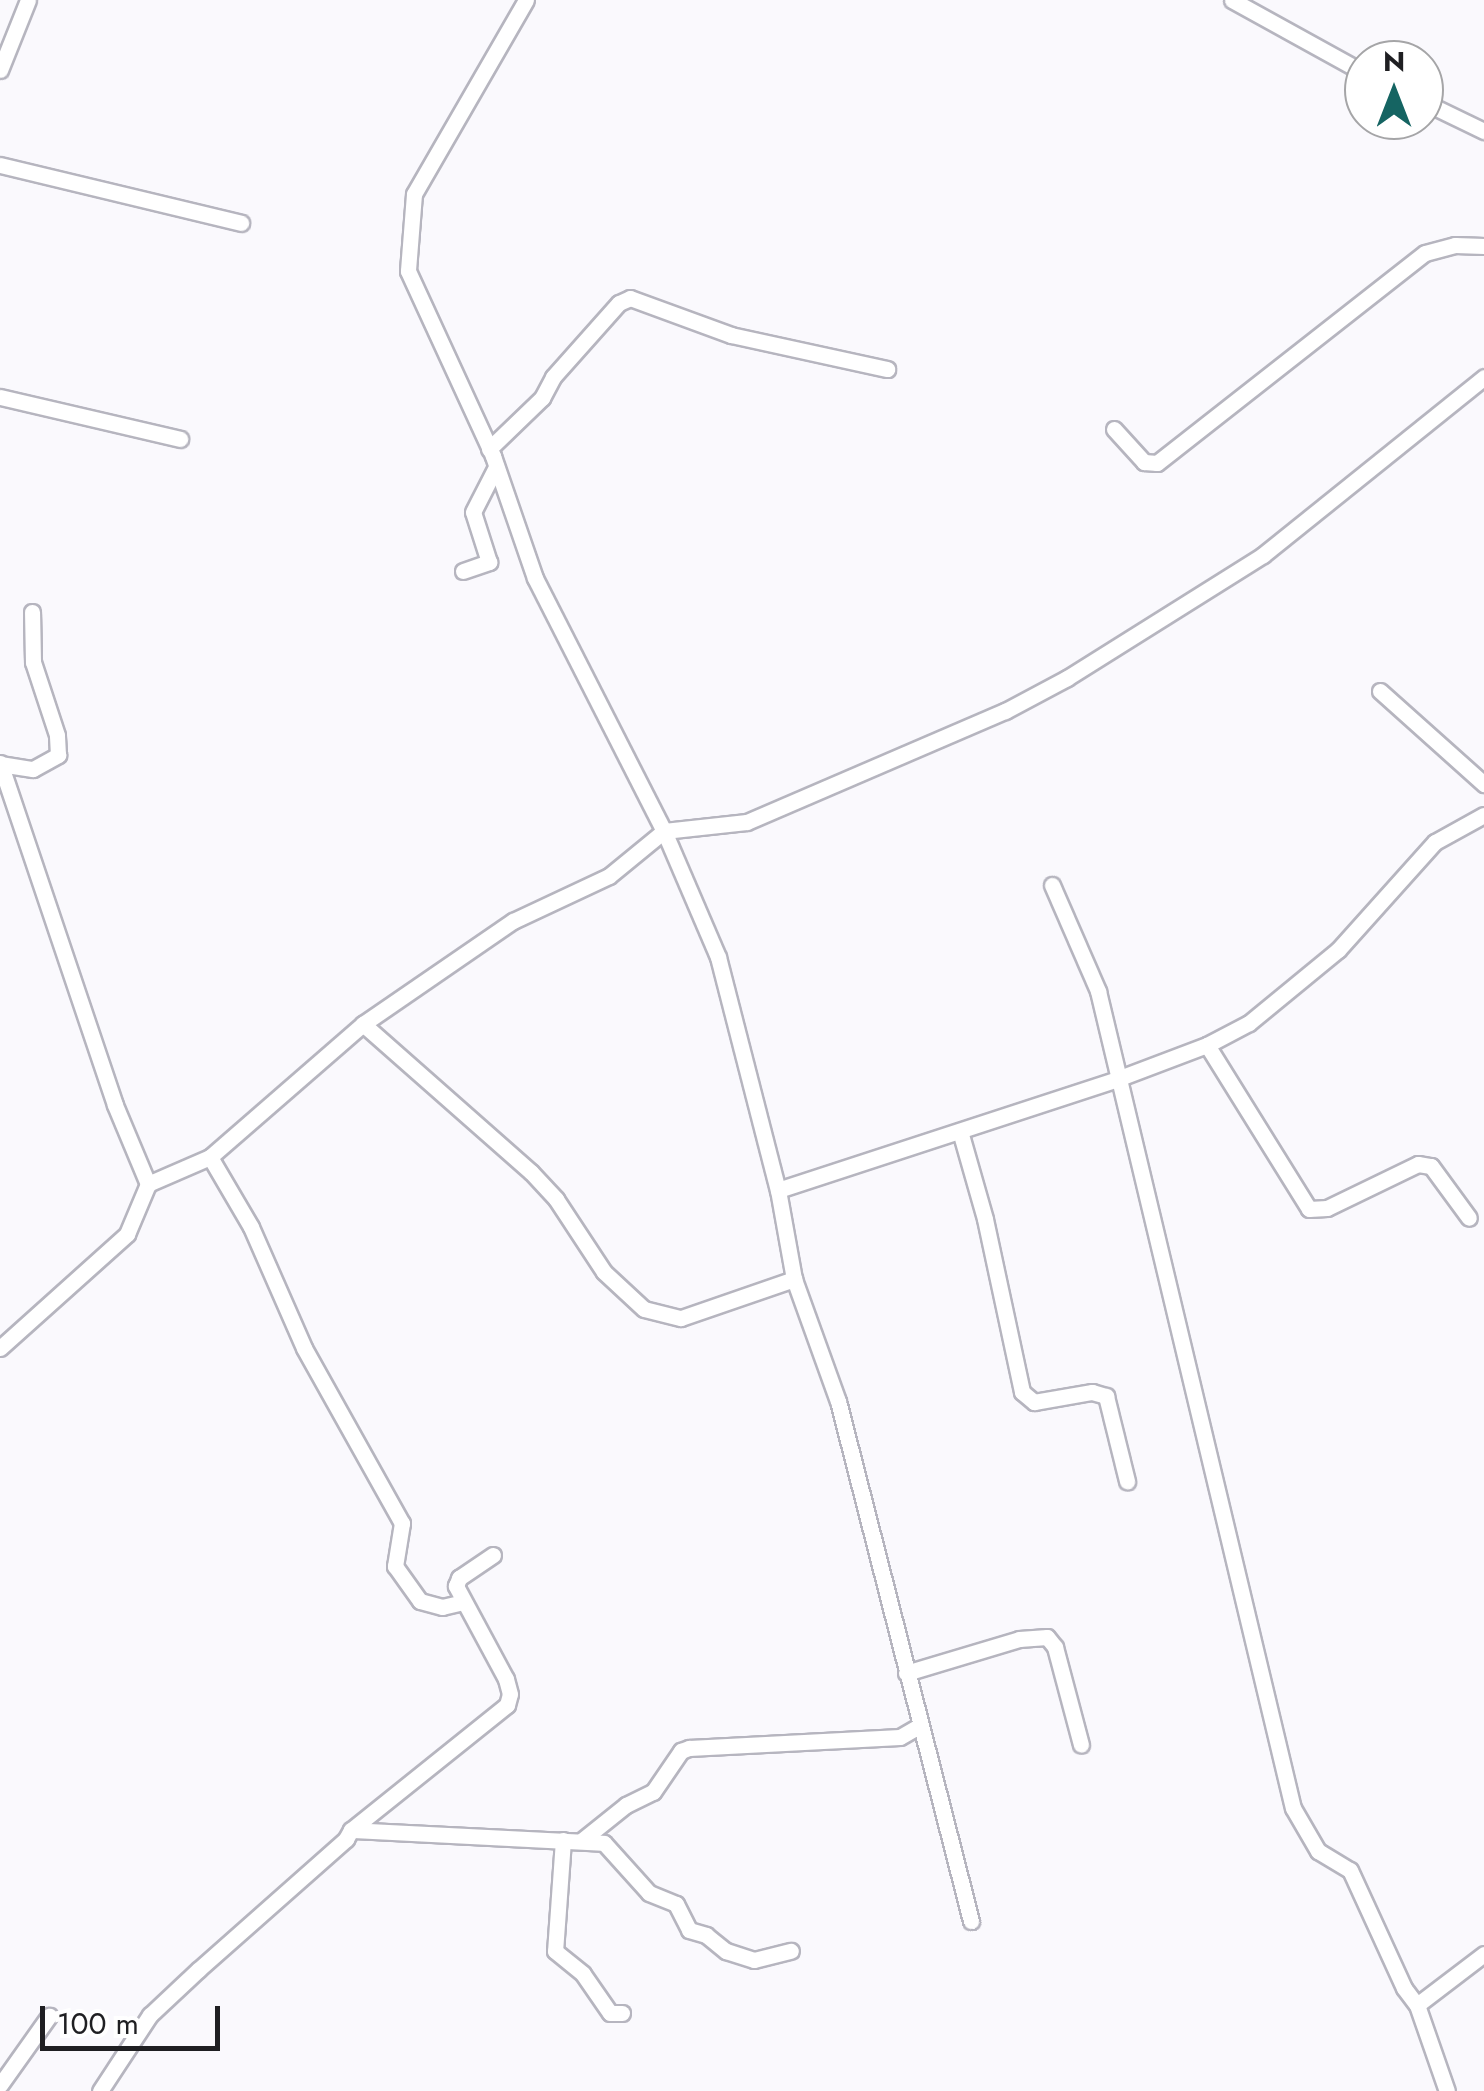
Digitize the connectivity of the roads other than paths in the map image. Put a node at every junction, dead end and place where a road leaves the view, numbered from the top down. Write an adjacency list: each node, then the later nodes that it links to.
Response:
1 (28, 0): 5 (street)
2 (526, 0): 16 (street)
3 (1232, 0): 4 (street)
4 (1344, 62)
5 (0, 70)
6 (1444, 112): 7 (street)
7 (1484, 132)
8 (0, 165): 9 (street)
9 (241, 223)
10 (1484, 246): 14 (street)
11 (887, 368): 16 (street)
12 (1484, 377): 24 (street)
13 (0, 397): 15 (street)
14 (1114, 429)
15 (180, 439)
16 (489, 449): 17 (street)
17 (496, 467): 18 (street); 24 (street)
18 (463, 571)
19 (32, 612): 21 (street)
20 (1380, 691): 22 (street)
21 (0, 764): 31 (street)
22 (1484, 784)
23 (1484, 815): 27 (street)
24 (664, 831): 26 (street); 32 (street)
25 (1052, 885): 28 (street)
26 (364, 1024): 30 (street); 34 (street)
27 (1207, 1045): 28 (street); 33 (street)
28 (1117, 1079): 29 (street); 48 (street)
29 (960, 1131): 32 (street); 36 (street)
30 (210, 1157): 31 (street); 38 (street)
31 (148, 1184): 35 (street)
32 (778, 1190): 34 (street)
33 (1469, 1218)
34 (794, 1279): 39 (street)
35 (0, 1348)
36 (1127, 1482)
37 (493, 1555): 38 (street)
38 (463, 1602): 42 (street)
39 (906, 1673): 40 (street); 41 (street)
40 (919, 1726): 44 (street); 45 (street)
41 (1080, 1744)
42 (350, 1830): 43 (street); 52 (street)
43 (564, 1840): 44 (street); 49 (street)
44 (581, 1841): 46 (street)
45 (972, 1920)
46 (791, 1951)
47 (1484, 1954): 48 (street)
48 (1417, 2005): 53 (street)
49 (622, 2014)
50 (49, 2016): 51 (street)
51 (0, 2085)
52 (100, 2091)
53 (1447, 2091)

